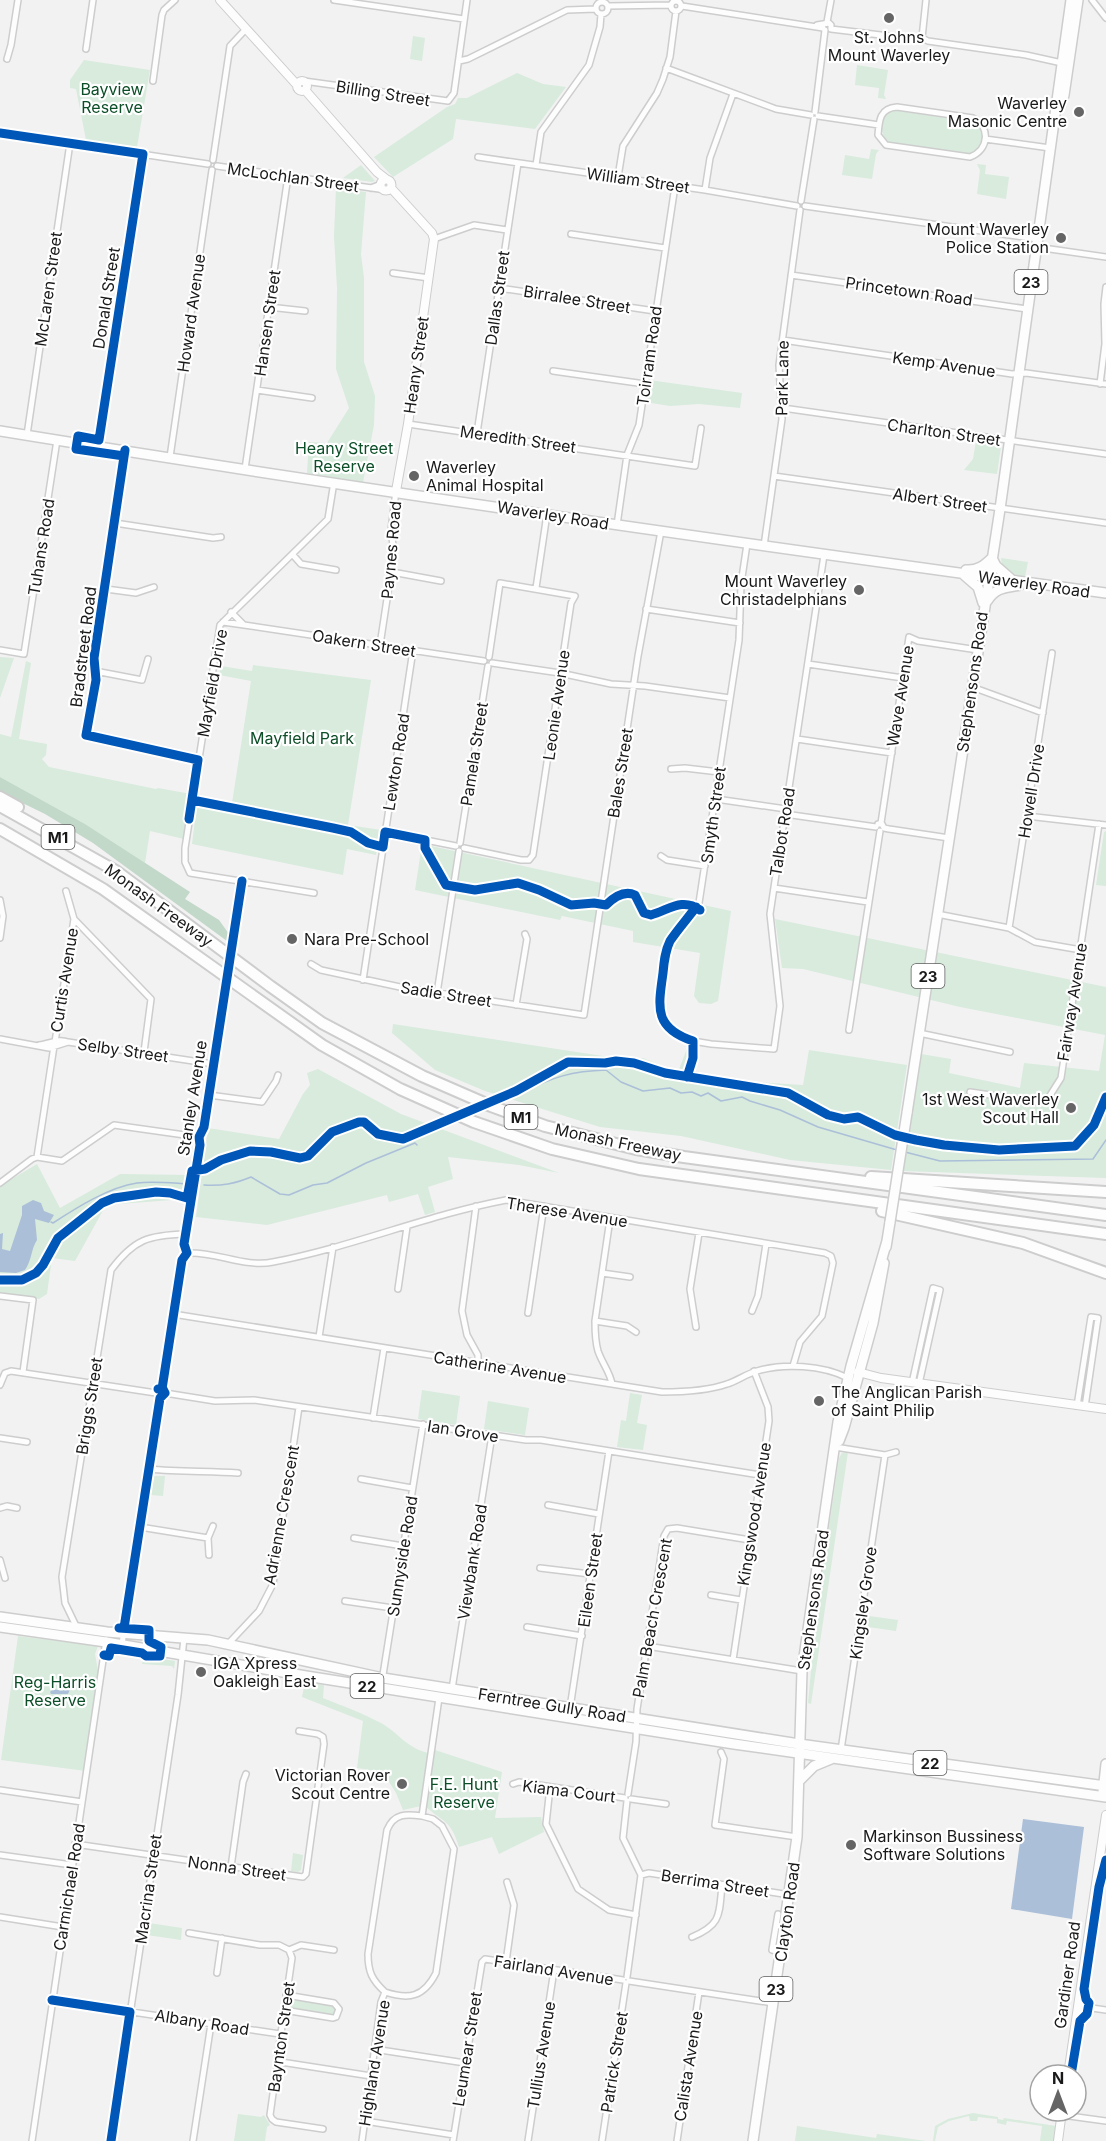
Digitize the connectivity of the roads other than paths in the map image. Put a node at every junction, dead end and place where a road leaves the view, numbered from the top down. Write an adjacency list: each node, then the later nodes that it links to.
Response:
1 (18, 0): 25 (street)
2 (93, 0): 24 (street)
3 (175, 0): 29 (street)
4 (220, 0): 22 (street)
5 (334, 0): 20 (street)
6 (467, 0): 20 (street)
7 (831, 0): 21 (street, Park Lane)
8 (926, 0): 23 (street)
9 (1071, 0): 27 (main road, Stephensons Road / 23)
10 (1078, 0): 27 (main road, Stephensons Road / 23)
11 (1092, 0): 19 (street)
12 (603, 1): 15 (street); 16 (street)
13 (679, 2): 14 (street); 17 (street); 21 (street)
14 (671, 5): 15 (street); 17 (street)
15 (608, 6): 18 (street)
16 (596, 9): 18 (street); 26 (street)
17 (676, 11): 28 (street)
18 (601, 14): 42 (street)
19 (1106, 18)
20 (464, 20): 26 (street)
21 (828, 27): 23 (street); 32 (street, Park Lane)
22 (246, 29): 30 (street); 41 (street, Howard Avenue)
23 (922, 36): 27 (street)
24 (86, 49)
25 (7, 59)
26 (459, 61): 30 (street, Billing Street)
27 (1065, 63): 37 (main road, Stephensons Road / 23)
28 (666, 68): 31 (street); 44 (street)
29 (153, 81)
30 (302, 85): 45 (street)
31 (733, 94): 32 (street); 47 (street)
32 (814, 115): 33 (street); 48 (street, Park Lane)
33 (879, 125): 35 (street); 35 (street)
34 (0, 133): 36 (street, McLochlan Street)
35 (985, 139): 37 (street)
36 (70, 143): 38 (street, McLochlan Street); 76 (street, McLaren Street)
37 (1050, 148): 52 (main road, Stephensons Road / 23)
38 (143, 154): 41 (street, McLochlan Street); 79 (street, Donald Street)
39 (478, 157): 40 (street, William Street)
40 (518, 162): 42 (street, William Street); 49 (street, Dallas Street)
41 (212, 165): 43 (street, McLochlan Street); 83 (street, Howard Avenue)
42 (536, 165): 44 (street, William Street)
43 (288, 176): 45 (street, McLochlan Street); 60 (street, Hansen Street)
44 (618, 177): 46 (street, William Street)
45 (385, 185): 51 (street)
46 (675, 186): 47 (street, William Street); 53 (street, Toirram Road)
47 (705, 190): 48 (street, William Street)
48 (801, 206): 52 (street, William Street); 56 (street, Park Lane)
49 (507, 230): 51 (street); 59 (street, Dallas Street)
50 (571, 234): 53 (street)
51 (434, 239): 57 (street, Heany Street)
52 (1036, 243): 54 (street, William Street); 61 (main road, Stephensons Road / 23)
53 (665, 248): 63 (street, Toirram Road)
54 (1106, 257)
55 (393, 273): 57 (street)
56 (791, 274): 61 (street, Princetown Road); 64 (street, Park Lane)
57 (429, 278): 72 (street, Heany Street)
58 (1106, 287): 68 (street)
59 (499, 288): 63 (street, Birralee Street); 75 (street, Dallas Street)
60 (269, 307): 62 (street); 69 (street, Hansen Street)
61 (1027, 309): 66 (main road, Stephensons Road / 23)
62 (305, 311)
63 (655, 311): 67 (street, Toirram Road)
64 (783, 340): 66 (street, Kemp Avenue); 71 (street, Park Lane)
65 (553, 371): 67 (street)
66 (1019, 374): 68 (street, Kemp Avenue); 78 (main road, Stephensons Road / 23)
67 (645, 384): 82 (street, Toirram Road)
68 (1103, 384)
69 (257, 390): 70 (street); 84 (street, Hansen Street)
70 (312, 398)
71 (783, 408): 78 (street, Charlton Street); 85 (street, Park Lane)
72 (408, 424): 75 (street, Meredith Street); 87 (street, Heany Street)
73 (701, 428): 82 (street, Meredith Street)
74 (0, 431): 76 (main road, Waverley Road)
75 (477, 433): 82 (street, Meredith Street)
76 (27, 435): 77 (main road, Waverley Road)
77 (57, 440): 79 (main road, Waverley Road); 121 (street, Tuhans Road)
78 (1008, 441): 81 (street, Charlton Street); 88 (main road, Stephensons Road / 23)
79 (98, 446): 80 (main road, Waverley Road)
80 (125, 450): 83 (main road, Waverley Road); 90 (street, Bradstreet Road)
81 (1106, 454)
82 (627, 455): 92 (street, Toirram Road)
83 (170, 457): 84 (main road, Waverley Road)
84 (245, 469): 86 (main road, Waverley Road)
85 (774, 476): 88 (street, Albert Street); 96 (street, Park Lane)
86 (334, 482): 87 (main road, Waverley Road); 97 (street, Mayfield Drive)
87 (396, 491): 89 (main road, Waverley Road); 101 (street, Paynes Road)
88 (1000, 509): 91 (street, Albert Street); 99 (main road, Stephensons Road / 23)
89 (547, 514): 92 (main road, Waverley Road); 109 (street)
90 (115, 523): 94 (street); 110 (street, Bradstreet Road)
91 (1106, 523)
92 (617, 525): 93 (main road, Waverley Road)
93 (661, 531): 95 (main road, Waverley Road); 113 (street, Bales Street)
94 (221, 537)
95 (747, 544): 96 (main road, Waverley Road); 116 (street, Smyth Street)
96 (764, 546): 98 (main road, Waverley Road)
97 (293, 555): 100 (street); 114 (street, Mayfield Drive)
98 (824, 555): 102 (main road, Waverley Road); 125 (street, Talbot Road)
99 (992, 558): 102 (main road); 104 (main road, Stephensons Road / 23); 105 (main road)
100 (336, 570)
101 (392, 572): 106 (street); 118 (street, Paynes Road)
102 (950, 572): 103 (main road, Waverley Road)
103 (963, 574): 104 (main road, Waverley Road); 112 (main road)
104 (989, 578): 105 (main road, Waverley Road); 112 (main road, Stephensons Road / 23)
105 (1013, 580): 107 (main road, Waverley Road)
106 (441, 581)
107 (1030, 583): 111 (main road, Waverley Road); 112 (main road)
108 (154, 587): 110 (street)
109 (536, 588): 124 (street, Pamela Street); 127 (street, Leonie Avenue)
110 (106, 589): 126 (street, Bradstreet Road)
111 (1106, 593)
112 (984, 606): 120 (main road, Stephensons Road / 23)
113 (646, 609): 116 (street); 129 (street, Bales Street)
114 (231, 612): 115 (street, Mayfield Drive); 117 (street)
115 (223, 622): 117 (street, Oakern Street); 135 (street, Mayfield Drive)
116 (740, 623): 131 (street, Smyth Street)
117 (244, 625): 118 (street, Oakern Street)
118 (380, 645): 119 (street, Oakern Street)
119 (413, 650): 124 (street, Oakern Street); 147 (street, Lewton Road)
120 (978, 650): 128 (street, Wave Avenue); 130 (main road, Stephensons Road / 23)
121 (0, 651)
122 (1052, 653): 132 (street, Howell Drive)
123 (148, 659): 126 (street)
124 (488, 662): 127 (street, Oakern Street); 151 (street, Pamela Street)
125 (808, 664): 128 (street); 133 (street, Talbot Road)
126 (95, 671): 135 (street, Bradstreet Road)
127 (560, 673): 129 (street, Oakern Street); 151 (street, Leonie Avenue)
128 (903, 678): 134 (street, Wave Avenue)
129 (633, 686): 131 (street, Oakern Street); 172 (street, Bales Street)
130 (972, 687): 132 (street); 149 (main road, Stephensons Road / 23)
131 (730, 698): 137 (street, Smyth Street)
132 (1043, 713): 143 (street, Howell Drive)
133 (797, 739): 134 (street); 141 (street, Talbot Road)
134 (892, 753): 145 (street, Wave Avenue)
135 (198, 760): 156 (street, Mayfield Drive)
136 (671, 770): 137 (street)
137 (719, 772): 139 (street, Smyth Street)
138 (0, 797): 155 (highway)
139 (716, 799): 141 (street); 154 (street, Smyth Street)
140 (0, 806): 155 (highway, Monash Freeway / M1)
141 (785, 812): 145 (street); 157 (street, Talbot Road)
142 (274, 816): 150 (street)
143 (1027, 816): 144 (street); 164 (street, Howell Drive)
144 (1102, 825): 167 (street, Fairway Avenue)
145 (880, 828): 149 (street); 161 (street, Wave Avenue)
146 (0, 829): 152 (highway, Monash Freeway / M1)
147 (385, 832): 150 (street, Lewton Road); 151 (street)
148 (0, 835): 152 (highway)
149 (949, 838): 162 (main road, Stephensons Road / 23)
150 (383, 847): 169 (street, Lewton Road)
151 (460, 847): 170 (street, Pamela Street)
152 (42, 852): 189 (highway, Monash Freeway / M1)
153 (661, 856): 154 (street)
154 (705, 866): 177 (street, Smyth Street)
155 (116, 871): 186 (highway, Monash Freeway / M1)
156 (242, 881): 159 (street, Mayfield Drive); 180 (street, Stanley Avenue, bridge)
157 (774, 888): 161 (street); 177 (street, Talbot Road)
158 (66, 891): 163 (street)
159 (314, 893)
160 (0, 900): 166 (street)
161 (868, 903): 173 (street, Wave Avenue)
162 (937, 914): 164 (street); 174 (main road, Stephensons Road / 23)
163 (74, 919): 176 (street, Curtis Avenue); 178 (street)
164 (1009, 928): 167 (street)
165 (525, 934): 171 (street)
166 (0, 938)
167 (1081, 950): 182 (street, Fairway Avenue)
168 (311, 964): 169 (street, Sadie Street)
169 (363, 980): 170 (street, Sadie Street)
170 (436, 993): 171 (street, Sadie Street)
171 (516, 1005): 172 (street, Sadie Street)
172 (584, 1016)
173 (849, 1030)
174 (919, 1033): 179 (street); 198 (main road, Stephensons Road / 23, bridge)
175 (0, 1039): 176 (street, Selby Street)
176 (54, 1044): 178 (street, Selby Street); 185 (street, Curtis Avenue)
177 (711, 1044)
178 (144, 1052): 180 (street, Selby Street)
179 (1010, 1052)
180 (213, 1064): 183 (street, Stanley Avenue)
181 (278, 1075): 183 (street)
182 (970, 1092)
183 (209, 1095): 184 (street, Stanley Avenue)
184 (199, 1137): 185 (street); 196 (street, Stanley Avenue)
185 (37, 1157): 187 (street)
186 (799, 1173): 188 (highway); 192 (highway, Monash Freeway / M1)
187 (0, 1183)
188 (1106, 1192)
189 (803, 1193): 197 (highway, Monash Freeway / M1); 203 (highway)
190 (476, 1206): 191 (street, Therese Avenue); 194 (street, Therese Avenue); 220 (street)
191 (544, 1206): 193 (street, Therese Avenue); 208 (street)
192 (1106, 1215)
193 (610, 1219): 195 (street, Therese Avenue); 202 (street)
194 (407, 1227): 200 (street, Therese Avenue); 205 (street)
195 (699, 1233): 199 (street, Therese Avenue); 212 (street)
196 (186, 1234): 201 (street, Stanley Avenue); 230 (street, Briggs Street)
197 (1106, 1234)
198 (887, 1240): 217 (main road, Stephensons Road / 23); 222 (main road, Stephensons Road / 23)
199 (766, 1244): 207 (street); 221 (street, Therese Avenue)
200 (333, 1247): 201 (street, Therese Avenue); 215 (street)
201 (187, 1253): 209 (street, Stanley Avenue)
202 (602, 1273): 204 (street); 210 (street)
203 (1106, 1273)
204 (630, 1276)
205 (398, 1290)
206 (0, 1296): 225 (street)
207 (752, 1311)
208 (528, 1313)
209 (173, 1314): 215 (street, Catherine Avenue); 234 (street, Stanley Avenue)
210 (595, 1321): 214 (street); 231 (street)
211 (924, 1326): 213 (street); 213 (street); 229 (street)
212 (696, 1327)
213 (931, 1328): 229 (street)
214 (636, 1332)
215 (319, 1337): 216 (street, Catherine Avenue)
216 (384, 1348): 220 (street, Catherine Avenue); 238 (street)
217 (865, 1348): 222 (main road, Stephensons Road / 23); 226 (street)
218 (1085, 1358): 219 (street); 219 (street); 236 (street)
219 (1092, 1359): 236 (street)
220 (478, 1364): 231 (street, Catherine Avenue)
221 (793, 1366): 223 (street, Catherine Avenue); 224 (street, Catherine Avenue)
222 (854, 1369): 224 (street, Catherine Avenue); 226 (street); 227 (main road); 233 (main road, Stephensons Road / 23)
223 (754, 1371): 231 (street, Catherine Avenue); 249 (street, Kingswood Avenue)
224 (825, 1371): 227 (street, Catherine Avenue)
225 (23, 1372): 230 (street, Ian Grove); 232 (street, Ian Grove)
226 (871, 1375): 228 (street)
227 (848, 1378): 243 (main road, Stephensons Road / 23)
228 (881, 1378): 229 (street); 233 (street)
229 (915, 1383): 236 (street)
230 (93, 1384): 234 (street, Ian Grove); 274 (street, Briggs Street)
231 (612, 1384)
232 (0, 1385)
233 (854, 1388): 243 (main road, Stephensons Road / 23)
234 (161, 1393): 235 (street, Ian Grove); 247 (street, Stanley Avenue)
235 (299, 1407): 238 (street, Ian Grove); 280 (street, Adrienne Crescent)
236 (1081, 1407): 237 (street)
237 (1106, 1409)
238 (373, 1418): 239 (street, Ian Grove)
239 (423, 1424): 240 (street, Ian Grove); 251 (street, Sunnyside Road)
240 (492, 1435): 244 (street, Ian Grove); 287 (street, Viewbank Road)
241 (0, 1438): 242 (street)
242 (27, 1442)
243 (835, 1448): 246 (street); 284 (main road, Stephensons Road / 23)
244 (609, 1451): 249 (street, Ian Grove); 255 (street, Eileen Street)
245 (896, 1452): 246 (street)
246 (885, 1455): 293 (street, Kingsley Grove)
247 (149, 1469): 248 (street); 257 (street, Stanley Avenue)
248 (239, 1472)
249 (760, 1475): 260 (street, Kingswood Avenue)
250 (361, 1479): 251 (street)
251 (412, 1488): 261 (street, Sunnyside Road)
252 (548, 1505): 255 (street)
253 (0, 1508): 254 (street)
254 (17, 1508)
255 (599, 1514): 265 (street, Eileen Street)
256 (213, 1526): 258 (street)
257 (140, 1527): 258 (street); 275 (street, Stanley Avenue)
258 (208, 1538): 262 (street)
259 (354, 1538): 261 (street)
260 (750, 1540): 268 (street, Kingswood Avenue); 281 (street, Palm Beach Crescent)
261 (403, 1546): 270 (street, Sunnyside Road)
262 (209, 1555)
263 (0, 1560): 266 (street)
264 (540, 1568): 265 (street)
265 (590, 1575): 276 (street, Eileen Street)
266 (5, 1578)
267 (711, 1595): 268 (street)
268 (741, 1600): 283 (street, Kingswood Avenue)
269 (345, 1601): 270 (street)
270 (393, 1608): 285 (street, Sunnyside Road)
271 (0, 1617): 274 (main road, Ferntree Gully Road / 22)
272 (0, 1627): 277 (main road, Ferntree Gully Road / 22)
273 (527, 1627): 276 (street)
274 (77, 1628): 277 (main road, Ferntree Gully Road / 22)
275 (123, 1634): 277 (main road, Ferntree Gully Road / 22); 278 (main road, Ferntree Gully Road / 22); 279 (street, Stanley Avenue)
276 (582, 1636): 289 (street, Eileen Street)
277 (106, 1637): 279 (main road, Ferntree Gully Road / 22); 308 (street, Carmichael Road)
278 (184, 1638): 280 (main road, Ferntree Gully Road / 22); 282 (street, Macrina Street)
279 (122, 1644): 282 (main road, Ferntree Gully Road / 22)
280 (228, 1644): 285 (main road, Ferntree Gully Road / 22)
281 (647, 1646): 283 (street); 290 (street, Palm Beach Crescent)
282 (182, 1655): 286 (main road, Ferntree Gully Road / 22); 315 (street, Macrina Street)
283 (733, 1660): 284 (street)
284 (802, 1671): 292 (main road, Stephensons Road / 23)
285 (383, 1678): 286 (street, Sunnyside Road); 287 (main road, Ferntree Gully Road / 22)
286 (381, 1689): 288 (main road, Ferntree Gully Road / 22)
287 (452, 1689): 289 (main road, Ferntree Gully Road / 22)
288 (439, 1698): 290 (main road, Ferntree Gully Road / 22); 311 (street)
289 (570, 1708): 290 (main road, Ferntree Gully Road / 22)
290 (637, 1723): 292 (main road, Ferntree Gully Road / 22); 306 (street)
291 (298, 1731): 317 (street, Nonna Street)
292 (799, 1748): 293 (main road, Ferntree Gully Road / 22); 295 (main road, Ferntree Gully Road / 22); 300 (main road, Clayton Road / 23)
293 (841, 1750): 296 (main road, Ferntree Gully Road / 22)
294 (722, 1752): 312 (street)
295 (832, 1758): 296 (main road, Ferntree Gully Road / 22); 300 (main road)
296 (888, 1762): 299 (main road, Ferntree Gully Road / 22)
297 (1106, 1765): 301 (main road); 303 (main road)
298 (246, 1774): 317 (street)
299 (1019, 1780): 301 (main road, Ferntree Gully Road / 22); 307 (main road, Ferntree Gully Road / 22)
300 (799, 1781): 312 (main road, Clayton Road / 23)
301 (1086, 1784): 303 (main road, Ferntree Gully Road / 22)
302 (513, 1785): 304 (street, Kiama Court)
303 (1105, 1786): 307 (main road)
304 (550, 1787): 306 (street, Kiama Court); 323 (street)
305 (0, 1790): 308 (street)
306 (628, 1798): 309 (street, Kiama Court); 318 (street)
307 (1105, 1798)
308 (82, 1802): 313 (street, Carmichael Road)
309 (666, 1804)
310 (1106, 1815): 342 (street, Gardiner Road)
311 (422, 1816): 337 (street, Highland Avenue); 337 (street)
312 (797, 1837): 321 (main road, Clayton Road / 23)
313 (75, 1844): 315 (street, Nonna Street); 316 (street, Carmichael Road)
314 (0, 1855): 316 (street)
315 (153, 1856): 317 (street, Nonna Street); 345 (street, Macrina Street)
316 (72, 1865): 325 (street, Carmichael Road)
317 (231, 1867)
318 (641, 1875): 320 (street, Berrima Street); 323 (street, Patrick Street)
319 (507, 1882): 333 (street)
320 (722, 1884): 321 (street, Berrima Street); 327 (street)
321 (790, 1895): 331 (main road, Clayton Road / 23)
322 (777, 1914): 331 (street)
323 (636, 1915): 336 (street, Patrick Street)
324 (0, 1917): 325 (street)
325 (63, 1927): 340 (street, Carmichael Road)
326 (189, 1933): 328 (street)
327 (692, 1937)
328 (222, 1938): 329 (street); 335 (street)
329 (289, 1950): 330 (street); 339 (street, Baynton Street)
330 (334, 1950)
331 (781, 1952): 341 (main road, Clayton Road / 23)
332 (485, 1959): 333 (street, Fairland Avenue); 350 (street, Leumear Street)
333 (506, 1962): 334 (street, Fairland Avenue)
334 (554, 1970): 336 (street, Fairland Avenue); 363 (street, Tullius Avenue)
335 (217, 1973)
336 (626, 1981): 338 (street, Fairland Avenue); 364 (street, Patrick Street)
337 (385, 1992): 348 (street, Highland Avenue)
338 (699, 1992): 341 (street, Fairland Avenue); 365 (street, Calista Avenue)
339 (286, 1995): 343 (street, Baynton Street); 343 (street)
340 (52, 2000): 345 (street, Albany Road); 359 (street, Carmichael Road)
341 (774, 2003): 366 (main road, Clayton Road / 23)
342 (1078, 2006): 344 (street); 351 (street, Gardiner Road)
343 (284, 2010): 347 (street, Baynton Street)
344 (1106, 2010)
345 (130, 2012): 346 (street, Albany Road); 360 (street, Macrina Street)
346 (211, 2024): 347 (street, Albany Road); 361 (street)
347 (280, 2034): 349 (street, Baynton Street)
348 (374, 2049): 350 (street); 352 (street, Highland Avenue)
349 (281, 2062): 352 (street); 357 (street, Baynton Street)
350 (465, 2062): 358 (street, Leumear Street)
351 (1070, 2063)
352 (371, 2076): 354 (street, Highland Avenue)
353 (1088, 2118): 355 (street)
354 (365, 2121): 358 (street); 362 (street, Highland Avenue)
355 (1106, 2121)
356 (1061, 2123): 367 (street)
357 (323, 2129)
358 (454, 2138)
359 (32, 2141)
360 (111, 2141)
361 (193, 2141)
362 (362, 2141)
363 (528, 2141)
364 (602, 2141)
365 (677, 2141)
366 (753, 2141)
367 (1058, 2141)

